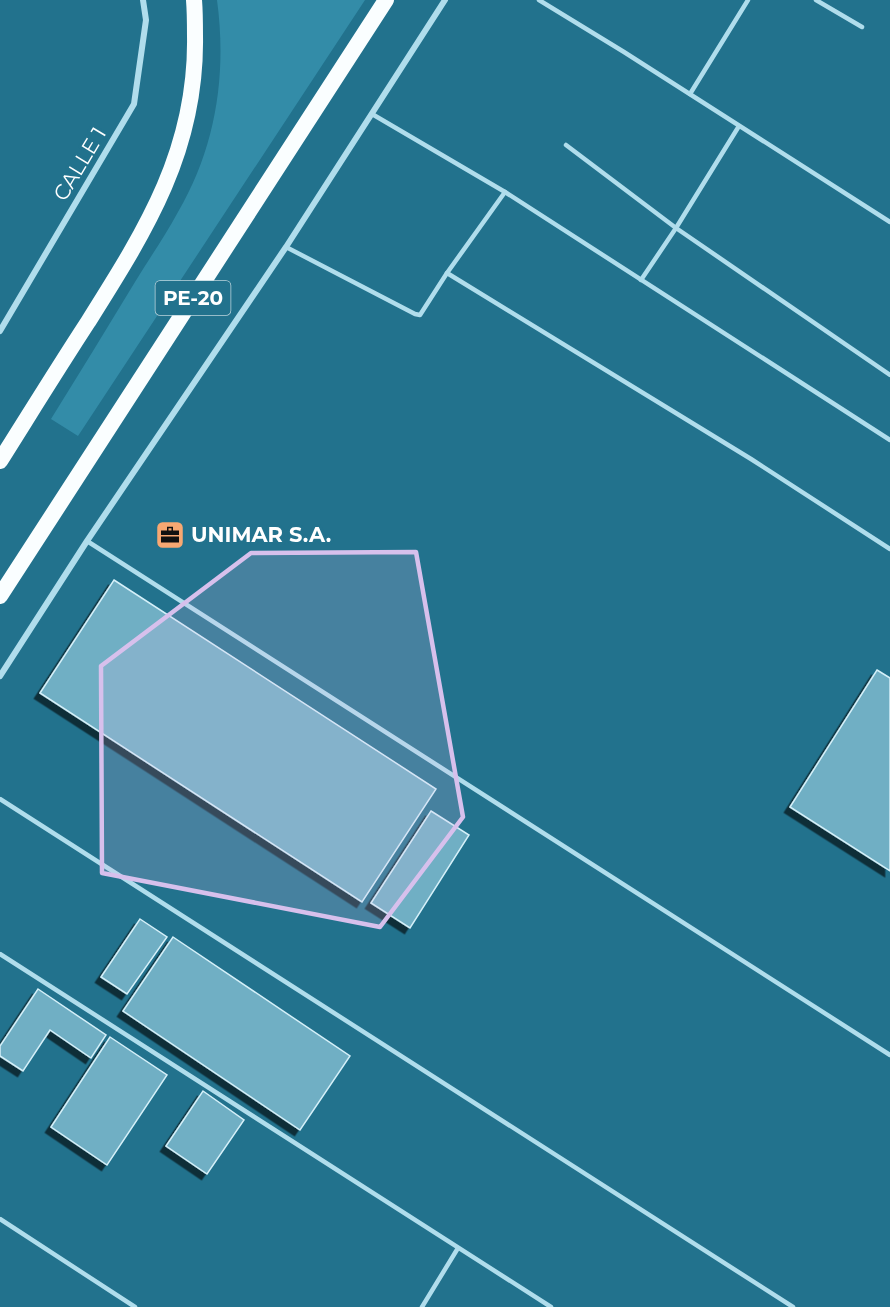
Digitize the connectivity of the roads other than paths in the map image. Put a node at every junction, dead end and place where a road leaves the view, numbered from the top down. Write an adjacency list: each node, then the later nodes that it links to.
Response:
1 (143, 0): 19 (street, CALLE 1)
2 (194, 0): 22 (highway)
3 (386, 0): 25 (highway, PE-20)
4 (445, 0): 10 (street)
5 (539, 0): 9 (lane)
6 (748, 0): 9 (lane)
7 (816, 0): 8 (lane)
8 (862, 27)
9 (690, 94): 11 (lane)
10 (372, 114): 13 (lane); 16 (street)
11 (740, 126): 14 (lane); 15 (lane)
12 (566, 145): 15 (lane)
13 (505, 192): 17 (lane); 18 (lane)
14 (890, 222)
15 (676, 228): 18 (lane); 20 (lane)
16 (286, 248): 17 (lane); 23 (street)
17 (447, 273): 24 (lane)
18 (641, 280): 21 (lane)
19 (0, 331)
20 (890, 375)
21 (890, 440)
22 (0, 461)
23 (87, 541): 26 (street); 29 (lane)
24 (890, 549)
25 (0, 596)
26 (0, 676)
27 (0, 799): 35 (lane)
28 (0, 954): 31 (lane)
29 (890, 1055)
30 (0, 1219): 32 (lane)
31 (458, 1248): 33 (lane); 34 (lane)
32 (135, 1307)
33 (422, 1307)
34 (551, 1307)
35 (793, 1307)

